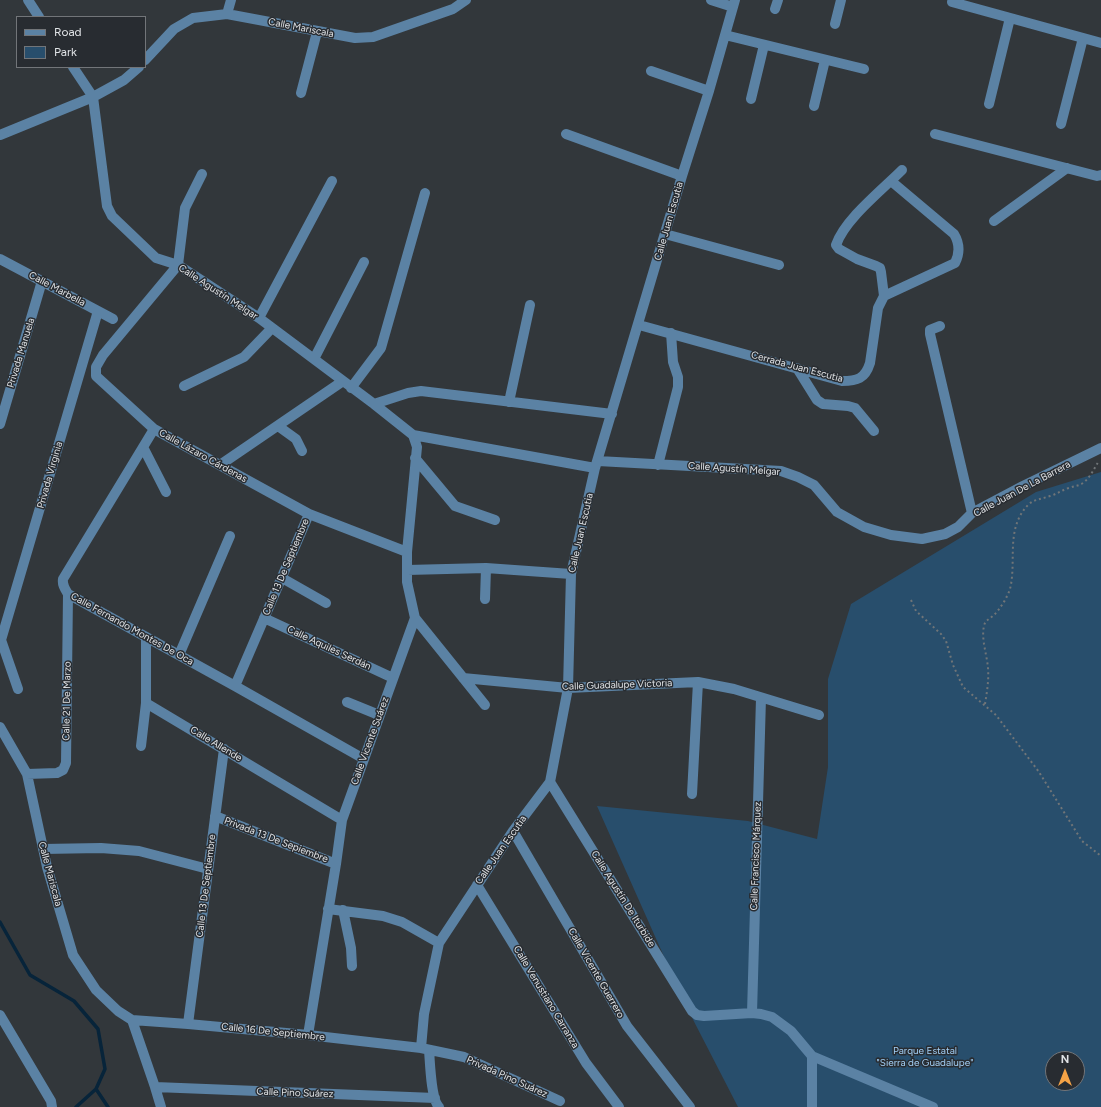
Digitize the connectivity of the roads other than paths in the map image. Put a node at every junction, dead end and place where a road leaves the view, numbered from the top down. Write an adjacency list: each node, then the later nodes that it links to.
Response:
1 (28, 0): 9 (street)
2 (231, 0): 8 (street)
3 (466, 0): 12 (street, Calle Mariscala)
4 (710, 0): 7 (street)
5 (841, 0): 11 (street)
6 (952, 2): 10 (street)
7 (734, 3): 13 (street, Calle Juan Escutia)
8 (227, 14): 12 (street, Calle Mariscala); 17 (street, Calle Mariscala)
9 (38, 16)
10 (1010, 18): 14 (street); 27 (street)
11 (835, 24)
12 (317, 32): 24 (street)
13 (725, 35): 16 (street); 23 (street, Calle Juan Escutia)
14 (1083, 38): 15 (street); 29 (street)
15 (1101, 43)
16 (764, 45): 18 (street); 26 (street)
17 (146, 59)
18 (825, 60): 21 (street); 28 (street)
19 (74, 68): 25 (street, Calle Agustín Melgar)
20 (138, 68): 25 (street)
21 (864, 69)
22 (651, 71): 23 (street)
23 (709, 91): 37 (street, Calle Juan Escutia)
24 (301, 93)
25 (93, 96): 32 (street); 45 (street, Calle Agustín Melgar)
26 (751, 98)
27 (989, 104)
28 (814, 106)
29 (1061, 124)
30 (566, 134): 37 (street)
31 (935, 134): 33 (street)
32 (0, 135)
33 (1067, 168): 36 (street); 41 (street)
34 (902, 170): 39 (street, Cerrada Juan Escutia)
35 (202, 174): 45 (street)
36 (1101, 175)
37 (682, 176): 42 (street, Calle Juan Escutia)
38 (332, 181): 51 (street)
39 (891, 181): 48 (street, Cerrada Juan Escutia); 48 (street)
40 (425, 194): 61 (street)
41 (994, 221)
42 (665, 234): 46 (street); 53 (street, Calle Juan Escutia)
43 (0, 259): 47 (street, Calle Marbella)
44 (364, 262): 57 (street)
45 (178, 265): 51 (street, Calle Agustín Melgar); 67 (street, Calle Lázaro Cárdenas)
46 (779, 265)
47 (42, 281): 50 (street, Calle Marbella); 65 (street, Privada Manuela)
48 (884, 296): 58 (street, Cerrada Juan Escutia)
49 (530, 304): 62 (street)
50 (98, 311): 52 (street, Calle Marbella); 94 (street, Privada Virginia)
51 (260, 318): 55 (street, Calle Agustín Melgar)
52 (113, 319)
53 (639, 325): 56 (street, Cerrada Juan Escutia); 64 (street, Calle Juan Escutia)
54 (940, 326): 78 (street)
55 (272, 328): 57 (street, Calle Agustín Melgar); 60 (street)
56 (671, 333): 58 (street, Cerrada Juan Escutia); 76 (street)
57 (314, 359): 59 (street, Calle Agustín Melgar)
58 (797, 368): 68 (street)
59 (343, 381): 61 (street, Calle Agustín Melgar); 66 (street)
60 (184, 386)
61 (351, 388): 63 (street, Calle Agustín Melgar)
62 (509, 402): 63 (street); 64 (street)
63 (374, 404): 69 (street, Calle Agustín Melgar)
64 (612, 414): 74 (street, Calle Juan Escutia)
65 (0, 424)
66 (278, 426): 72 (street); 75 (street)
67 (154, 429): 70 (street, Calle Fernando Montes De Oca); 75 (street, Calle Lázaro Cárdenas)
68 (874, 430)
69 (413, 435): 73 (street); 74 (street, Calle Agustín Melgar)
70 (143, 447): 77 (street); 88 (street, Calle Fernando Montes De Oca)
71 (1101, 448): 78 (street, Calle Juan De La Barrera)
72 (302, 450)
73 (416, 453): 80 (street); 83 (street)
74 (597, 464): 76 (street, Calle Agustín Melgar); 86 (street, Calle Juan Escutia)
75 (220, 465): 79 (street, Calle Lázaro Cárdenas)
76 (658, 465): 82 (street, Calle Agustín Melgar)
77 (166, 492)
78 (972, 513): 82 (street, Calle Juan De La Barrera)
79 (309, 514): 83 (street, Calle Lázaro Cárdenas); 87 (street, Calle 13 De Septiembre)
80 (495, 520)
81 (230, 536): 95 (street)
82 (922, 539)
83 (407, 552): 85 (street)
84 (486, 568): 85 (street); 86 (street); 89 (street)
85 (407, 570): 92 (street)
86 (571, 574): 100 (street, Calle Juan Escutia)
87 (282, 578): 90 (street); 91 (street, Calle 13 De Septiembre)
88 (68, 594): 93 (street, Calle Fernando Montes De Oca); 112 (street, Calle 21 De Marzo)
89 (485, 599)
90 (326, 603)
91 (264, 618): 96 (street, Calle Aquiles Serdán); 99 (street, Calle 13 De Septiembre)
92 (414, 618): 96 (street, Calle Vicente Suárez); 97 (street)
93 (146, 637): 95 (street, Calle Fernando Montes De Oca); 104 (street)
94 (1, 639): 101 (street, Privada Virginia)
95 (180, 655): 99 (street, Calle Fernando Montes De Oca)
96 (393, 678): 106 (street, Calle Vicente Suárez)
97 (463, 678): 100 (street, Calle Guadalupe Victoria); 105 (street)
98 (698, 682): 100 (street, Calle Guadalupe Victoria); 102 (street, Calle Guadalupe Victoria); 114 (street)
99 (235, 686): 111 (street, Calle Fernando Montes De Oca)
100 (568, 688): 113 (street, Calle Juan Escutia)
101 (18, 689)
102 (761, 698): 107 (street, Calle Guadalupe Victoria); 127 (street, Calle Francisco Márquez)
103 (347, 702): 106 (street)
104 (146, 703): 109 (street); 110 (street, Calle Allende)
105 (485, 705)
106 (379, 715): 111 (street, Calle Vicente Suárez)
107 (819, 716)
108 (0, 727): 112 (street, Calle Mariscala)
109 (141, 746)
110 (224, 749): 115 (street, Calle 13 De Septiembre); 116 (street, Calle Allende)
111 (364, 759): 116 (street, Calle Vicente Suárez)
112 (27, 774): 118 (street, Calle Mariscala)
113 (550, 782): 117 (street, Calle Juan Escutia); 127 (street, Calle Agustín De Iturbide)
114 (692, 794)
115 (215, 816): 119 (street, Privada 13 De Sepiembre); 120 (street, Calle 13 De Septiembre)
116 (342, 820): 119 (street, Calle Vicente Suárez)
117 (513, 831): 121 (street, Calle Juan Escutia); 140 (street, Calle Vicente Guerrero)
118 (43, 849): 120 (street); 126 (street, Calle Mariscala)
119 (336, 864): 122 (street, Calle Vicente Suárez)
120 (208, 869): 130 (street, Calle 13 De Septiembre)
121 (477, 885): 124 (street, Calle Juan Escutia); 139 (street, Calle Venustiano Carranza)
122 (328, 909): 123 (street); 131 (street, Calle Vicente Suárez)
123 (343, 910): 124 (street); 125 (street)
124 (439, 943): 132 (street, Calle Juan Escutia)
125 (352, 966)
126 (118, 1011): 129 (street, Calle 16 De Septiembre)
127 (752, 1014): 133 (street)
128 (0, 1015): 137 (street)
129 (132, 1020): 130 (street, Calle 16 De Septiembre); 134 (street)
130 (188, 1024): 131 (street, Calle 16 De Septiembre)
131 (308, 1035): 132 (street, Calle 16 De Septiembre)
132 (425, 1049): 135 (street, Privada Pino Suárez); 136 (street, Calle Pino Suárez)
133 (812, 1056): 141 (street); 142 (street)
134 (156, 1087): 136 (street, Calle Pino Suárez); 138 (street)
135 (560, 1101)
136 (437, 1103)
137 (52, 1107)
138 (161, 1107)
139 (619, 1107)
140 (690, 1107)
141 (812, 1107)
142 (933, 1107)

